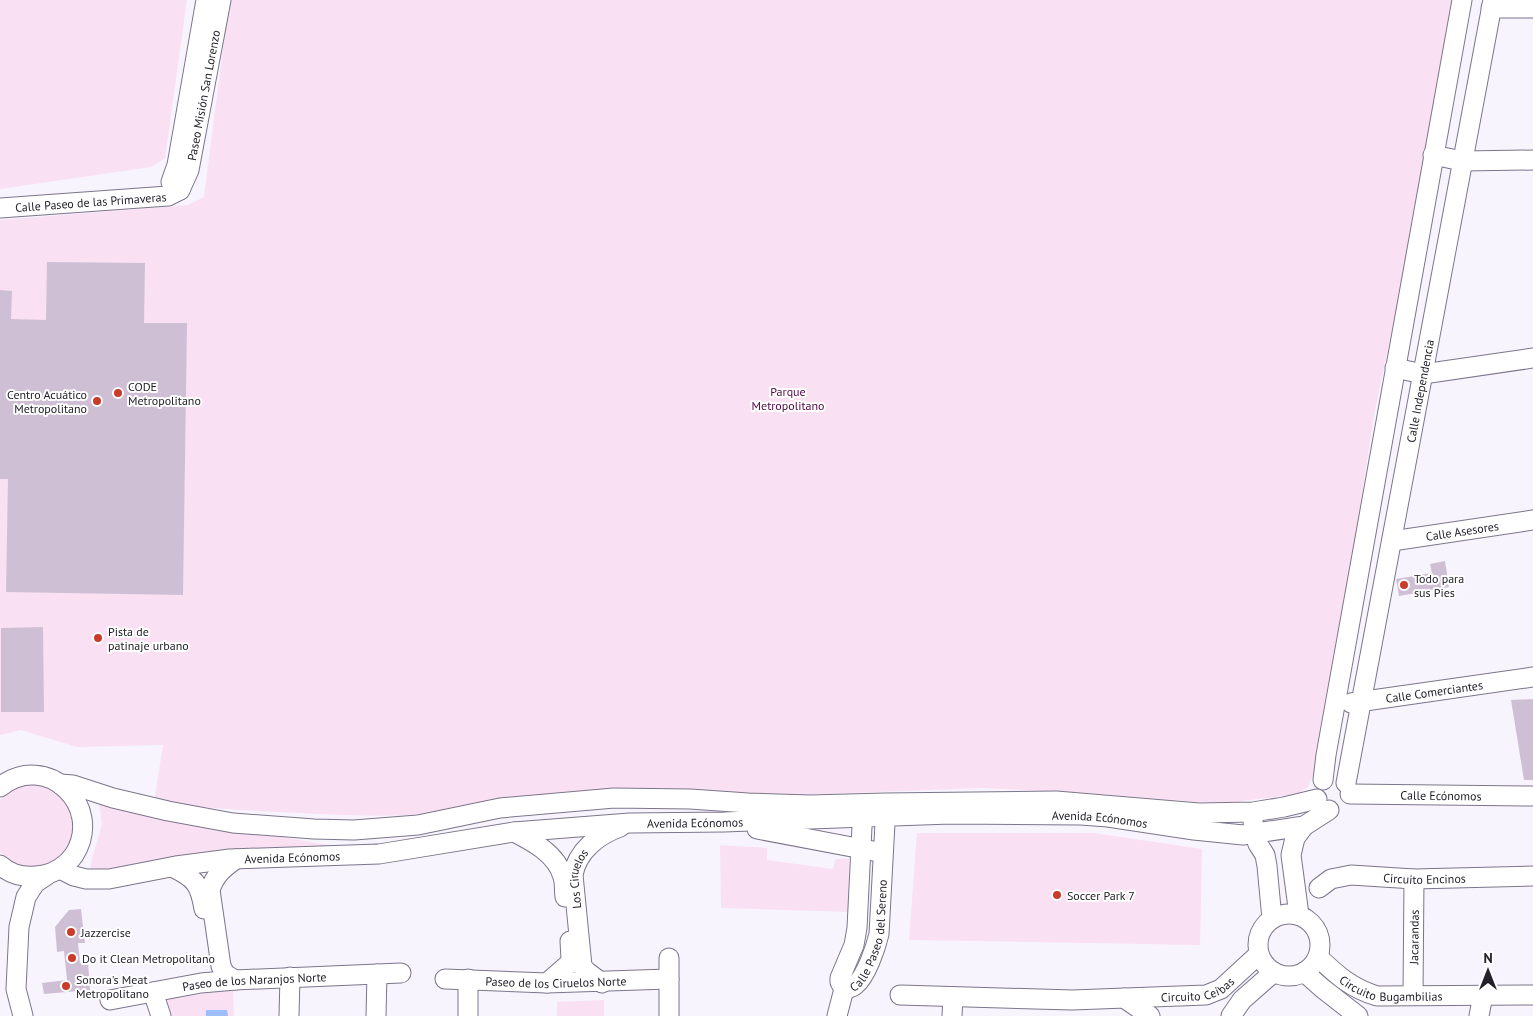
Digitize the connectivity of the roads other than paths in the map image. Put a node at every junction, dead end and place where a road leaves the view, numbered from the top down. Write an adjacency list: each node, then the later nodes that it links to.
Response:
1 (206, 0): 9 (street, Paseo Misión San Lorenzo)
2 (221, 0): 9 (street, Paseo Misión San Lorenzo)
3 (1462, 0): 6 (street)
4 (1492, 4): 5 (street); 7 (street, Calle Independencia)
5 (1533, 8)
6 (1433, 155): 7 (street); 13 (street)
7 (1462, 160): 8 (street); 14 (street, Calle Independencia)
8 (1533, 160)
9 (176, 186): 10 (street, Calle Paseo de las Primaveras); 11 (street, Calle Paseo de las Primaveras)
10 (0, 195)
11 (0, 208)
12 (1533, 358): 14 (street)
13 (1395, 368): 14 (street); 19 (street)
14 (1423, 374): 16 (street, Calle Independencia)
15 (1533, 520): 16 (street, Calle Asesores)
16 (1392, 541): 18 (street, Calle Independencia)
17 (1533, 677): 18 (street, Calle Comerciantes)
18 (1362, 701): 19 (street, Calle Comerciantes); 25 (street, Calle Independencia)
19 (1336, 706): 22 (street)
20 (0, 768): 21 (street)
21 (17, 777): 23 (street, Avenida Ecónomos); 24 (street)
22 (1323, 780): 25 (street, Calle Ecónomos); 28 (street)
23 (60, 784): 36 (street, Avenida Ecónomos); 46 (street)
24 (0, 787)
25 (1348, 788): 26 (street, Calle Ecónomos); 28 (street)
26 (1533, 796)
27 (705, 799): 31 (street, Avenida Ecónomos); 33 (street); 36 (street, Avenida Ecónomos)
28 (1323, 805): 32 (street, Avenida Ecónomos); 37 (street, Avenida Ecónomos)
29 (1055, 808): 30 (street, Avenida Ecónomos); 32 (street, Avenida Ecónomos); 39 (street, Avenida Ecónomos)
30 (886, 810): 31 (street, Avenida Ecónomos); 42 (street, Calle Paseo del Sereno)
31 (863, 811): 34 (street, Avenida Ecónomos); 40 (street, Calle Paseo del Sereno)
32 (1253, 812): 39 (street)
33 (704, 822): 34 (street, Avenida Ecónomos); 35 (street, Avenida Ecónomos)
34 (724, 822): 40 (street)
35 (630, 823): 38 (street, Avenida Ecónomos); 64 (street, Los Ciruelos)
36 (406, 826): 41 (street)
37 (1304, 826): 39 (street, Avenida Ecónomos); 50 (street)
38 (514, 832): 41 (street, Avenida Ecónomos); 66 (street, Los Ciruelos)
39 (1254, 833): 51 (street)
40 (861, 849): 42 (street); 67 (street, Calle Paseo del Sereno)
41 (410, 850): 43 (street, Avenida Ecónomos)
42 (884, 853): 67 (street, Calle Paseo del Sereno)
43 (236, 859): 45 (street, Avenida Ecónomos); 63 (street)
44 (0, 865): 46 (street)
45 (172, 867): 46 (street, Avenida Ecónomos); 65 (street)
46 (53, 872): 79 (street)
47 (1533, 876): 48 (street, Circuito Encinos)
48 (1414, 879): 49 (street, Circuito Encinos); 71 (street, Jacarandas)
49 (1319, 888)
50 (1299, 915): 51 (street); 54 (street)
51 (1272, 919): 52 (street)
52 (1259, 954): 55 (street); 75 (street, Circuito Ceibas)
53 (669, 958): 62 (street)
54 (1318, 958): 56 (street); 68 (street, Circuito Bugambilias)
55 (1274, 972): 56 (street); 88 (street, Circuito Ceibas)
56 (1304, 972): 78 (street)
57 (401, 973): 58 (street, Paseo de los Naranjos Norte)
58 (377, 974): 59 (street, Paseo de los Naranjos Norte); 82 (street)
59 (290, 978): 63 (street, Paseo de los Naranjos Norte); 81 (street)
60 (445, 979): 61 (street, Paseo de los Ciruelos Norte)
61 (468, 979): 66 (street, Paseo de los Ciruelos Norte); 83 (street)
62 (669, 979): 64 (street, Paseo de los Ciruelos Norte); 84 (street)
63 (235, 980): 65 (street, Paseo de los Naranjos Norte)
64 (602, 982): 66 (street, Paseo de los Ciruelos Norte)
65 (201, 984): 69 (street, Paseo de los Naranjos Norte)
66 (547, 984)
67 (844, 989): 85 (street)
68 (1361, 991): 71 (street, Circuito Bugambilias); 78 (street)
69 (153, 992): 76 (street, Paseo de los Naranjos Norte); 80 (street)
70 (900, 995): 74 (street, Circuito Ceibas)
71 (1413, 995): 72 (street, Circuito Bugambilias)
72 (1483, 995): 73 (street, Circuito Bugambilias); 89 (street)
73 (1533, 995)
74 (954, 997): 77 (street, Circuito Ceibas); 86 (street)
75 (1124, 998): 77 (street, Circuito Ceibas); 87 (street, Circuito Ceibas)
76 (110, 1000)
77 (1071, 1008)
78 (1353, 1012)
79 (23, 1016)
80 (161, 1016)
81 (289, 1016)
82 (376, 1016)
83 (468, 1016)
84 (669, 1016)
85 (837, 1016)
86 (952, 1016)
87 (1150, 1016)
88 (1231, 1016)
89 (1479, 1016)

